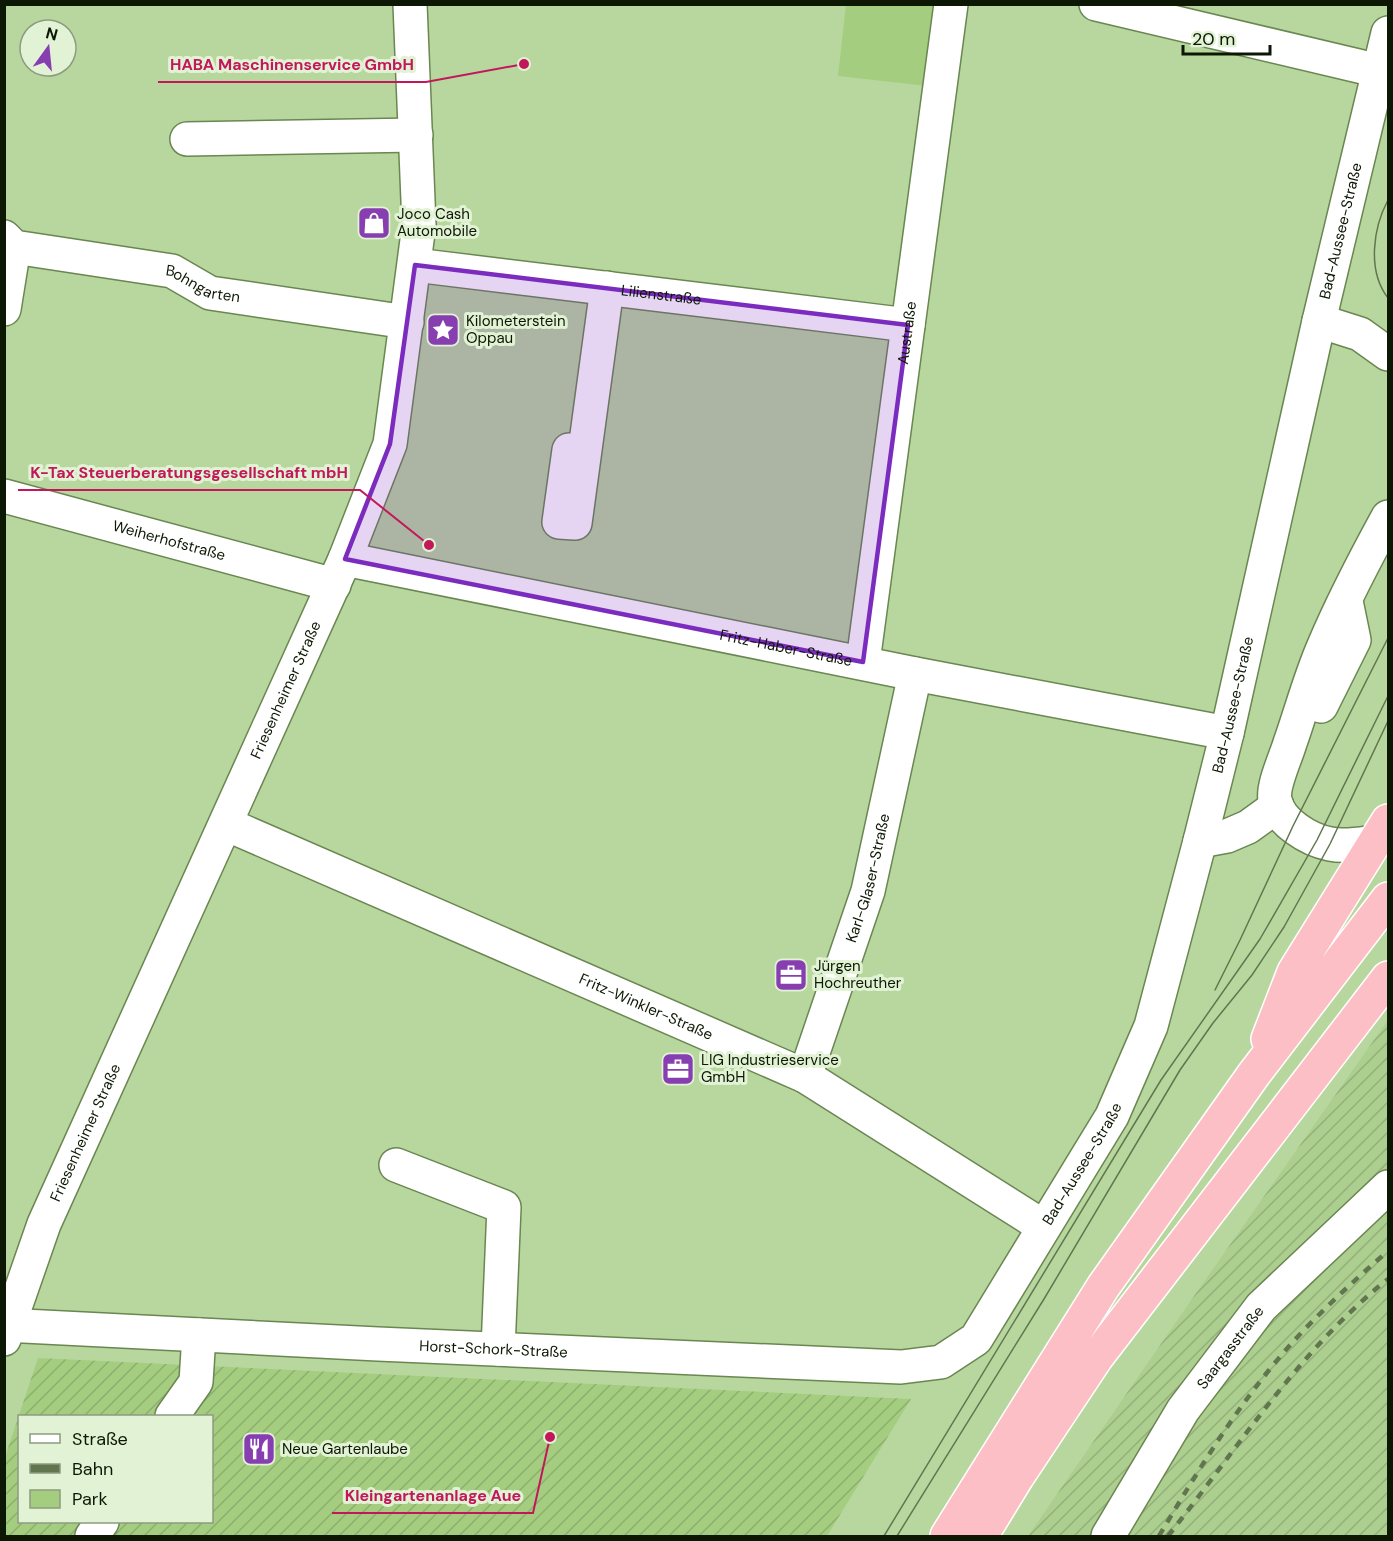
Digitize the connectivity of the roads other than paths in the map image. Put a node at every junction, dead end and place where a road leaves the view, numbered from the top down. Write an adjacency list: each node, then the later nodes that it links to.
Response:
1 (410, 4): 6 (street, Friesenheimer Straße)
2 (951, 4): 13 (street, Austraße)
3 (1096, 4): 5 (street)
4 (1389, 33): 5 (street, Bad-Aussee-Straße)
5 (1384, 72): 14 (street, Bad-Aussee-Straße)
6 (416, 135): 7 (street); 9 (street, Friesenheimer Straße)
7 (187, 139)
8 (9, 242): 11 (street); 12 (street, Bohngarten)
9 (415, 265): 10 (street, Lilienstraße); 12 (street, Friesenheimer Straße)
10 (607, 288): 13 (street, Lilienstraße); 16 (street)
11 (4, 309)
12 (407, 322): 19 (street, Friesenheimer Straße)
13 (908, 325): 20 (street, Austraße)
14 (1309, 334): 15 (street); 22 (street, Bad-Aussee-Straße)
15 (1389, 354)
16 (569, 450)
17 (4, 496): 19 (street, Weiherhofstraße)
18 (1381, 541): 23 (street)
19 (339, 572): 20 (street, Fritz-Haber-Straße); 24 (street, Friesenheimer Straße)
20 (863, 662): 21 (street, Fritz-Haber-Straße)
21 (915, 674): 22 (street, Fritz-Haber-Straße); 30 (street, Karl-Glaser-Straße)
22 (1227, 734): 26 (street, Bad-Aussee-Straße)
23 (1277, 806): 25 (street); 26 (street)
24 (226, 824): 30 (street, Fritz-Winkler-Straße); 34 (street, Friesenheimer Straße)
25 (1382, 832): 29 (highway)
26 (1200, 842): 33 (street, Bad-Aussee-Straße)
27 (1389, 899): 29 (highway)
28 (1389, 978): 42 (highway)
29 (1254, 1074): 41 (highway)
30 (805, 1076): 33 (street, Fritz-Winkler-Straße)
31 (396, 1165): 37 (street)
32 (1389, 1187): 43 (street, Saargasstraße)
33 (1044, 1227): 36 (street, Bad-Aussee-Straße)
34 (6, 1330): 35 (street, Horst-Schork-Straße)
35 (199, 1335): 37 (street, Horst-Schork-Straße); 38 (street)
36 (976, 1339): 37 (street, Horst-Schork-Straße)
37 (498, 1348)
38 (172, 1415)
39 (101, 1523): 40 (street)
40 (92, 1536)
41 (947, 1536)
42 (981, 1536)
43 (1108, 1536)

